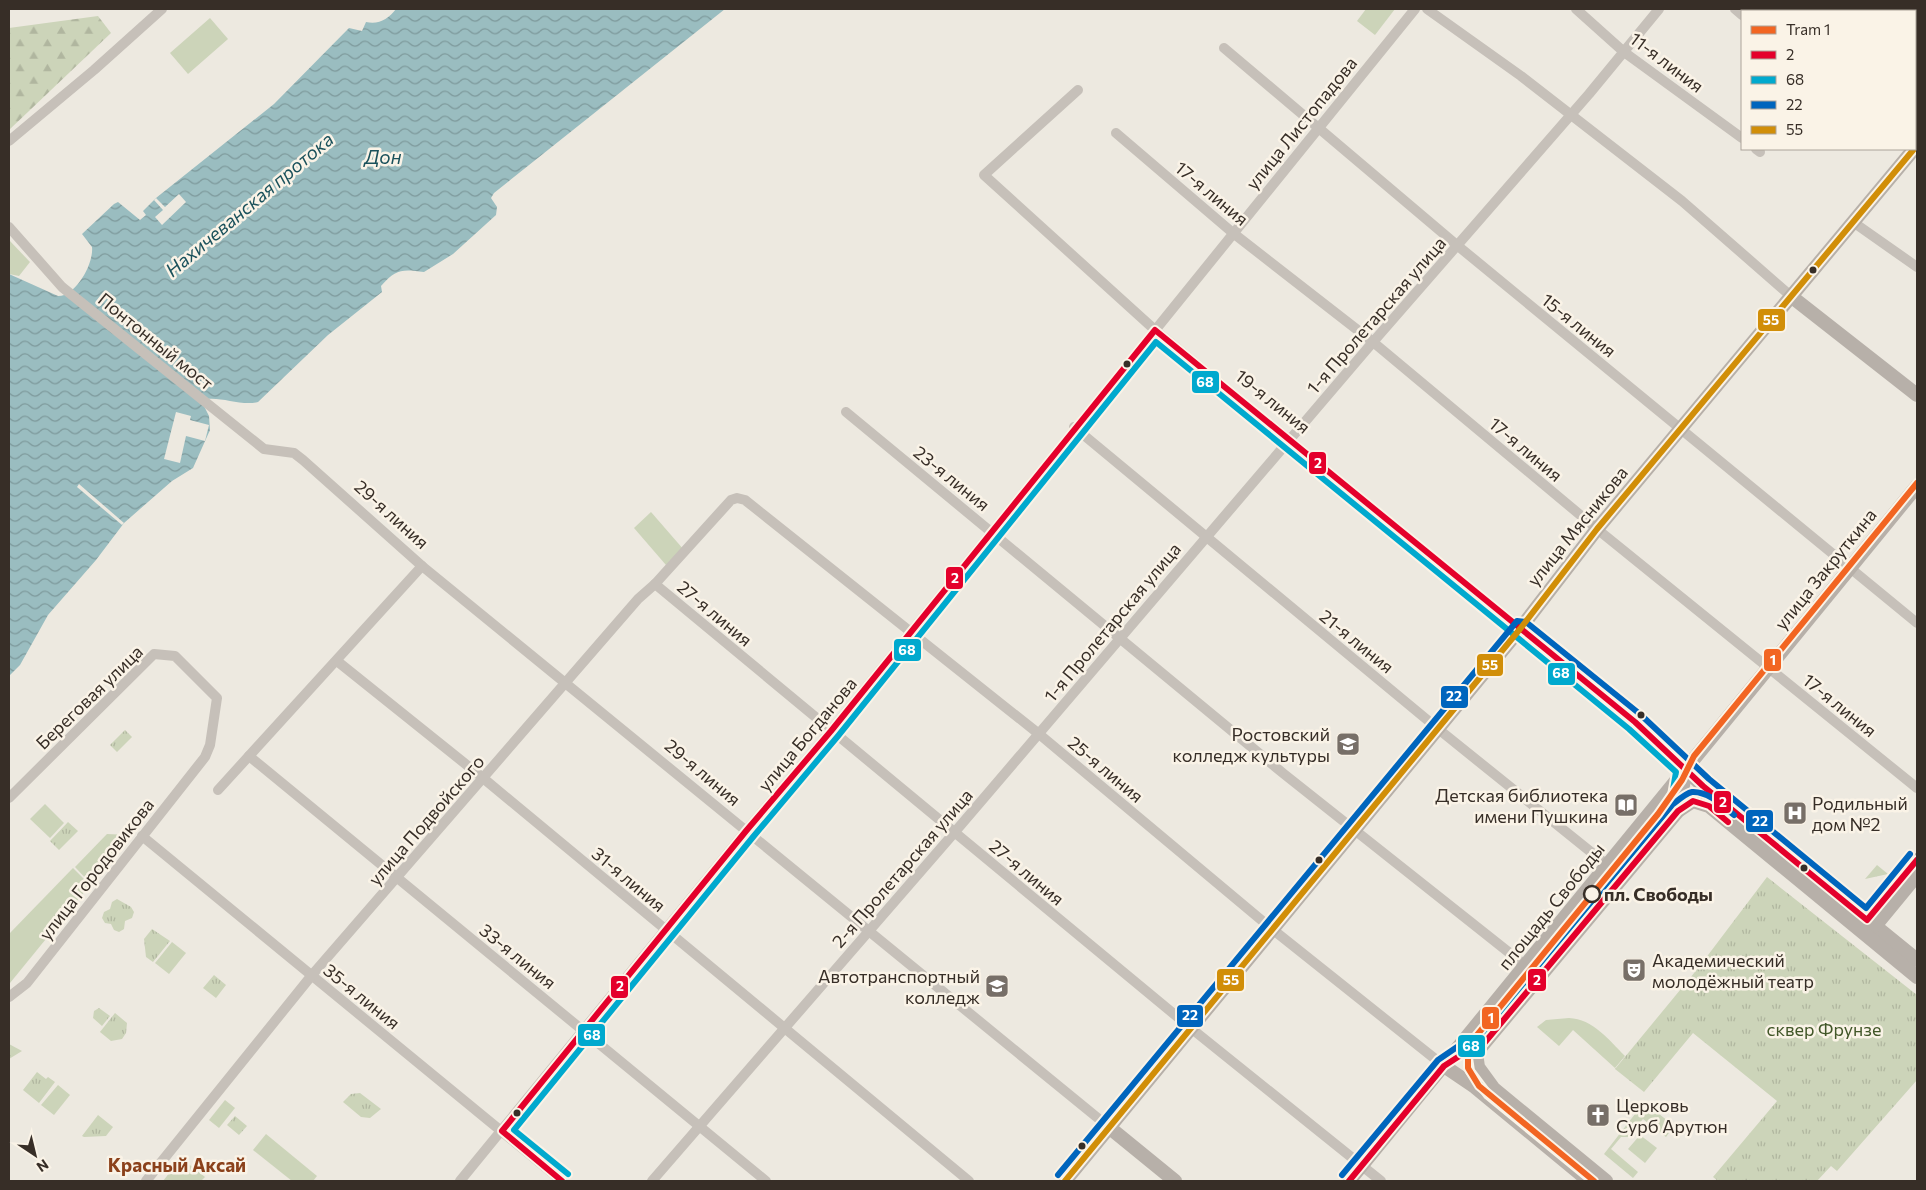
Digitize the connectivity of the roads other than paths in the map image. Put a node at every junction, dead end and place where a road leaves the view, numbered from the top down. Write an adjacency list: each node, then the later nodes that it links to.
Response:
1 (162, 9): 13 (street)
2 (1415, 9): 10 (street, улица Листопадова)
3 (1427, 9): 9 (street)
4 (1576, 9): 7 (street, 11-я линия)
5 (1659, 9): 7 (street, 1-я Пролетарская улица)
6 (1224, 48): 10 (street, 15-я линия)
7 (1624, 52): 9 (street, 1-я Пролетарская улица); 12 (street, 11-я линия)
8 (1078, 90): 21 (street, 19-я линия)
9 (1572, 114): 18 (street, 1-я Пролетарская улица); 20 (street)
10 (1318, 128): 17 (street, улица Листопадова); 18 (street, 15-я линия)
11 (1116, 133): 17 (street, 17-я линия)
12 (1741, 137)
13 (9, 141)
14 (1913, 150): 15 (main road, улица Мясникова)
15 (1853, 222): 19 (street); 20 (main road, улица Мясникова)
16 (9, 227): 25 (street, Понтонный мост)
17 (1234, 233): 21 (street, улица Листопадова); 22 (street, 17-я линия)
18 (1458, 246): 22 (street, 1-я Пролетарская улица); 27 (street, 15-я линия)
19 (1917, 268)
20 (1792, 297): 23 (main road); 27 (main road, улица Мясникова)
21 (1155, 330): 26 (street, улица Листопадова); 28 (street, 19-я линия)
22 (1372, 342): 28 (street, 1-я Пролетарская улица); 31 (street, 17-я линия)
23 (1917, 395)
24 (846, 412): 32 (street, 23-я линия)
25 (230, 421): 34 (street, 29-я линия)
26 (1074, 428): 32 (street, улица Листопадова); 33 (street, 21-я линия)
27 (1680, 429): 31 (main road, улица Мясникова); 35 (street, 15-я линия)
28 (1290, 440): 33 (street, 1-я Пролетарская улица); 38 (street, 19-я линия)
29 (1917, 486): 35 (main road, улица Закруткина)
30 (745, 500): 36 (street, улица Подвойского); 39 (street, 25-я линия)
31 (1597, 529): 38 (main road, улица Мясникова); 42 (street, 17-я линия)
32 (992, 531): 39 (street, улица Листопадова); 40 (street, 23-я линия)
33 (1206, 538): 40 (street, 1-я Пролетарская улица); 44 (street, 21-я линия)
34 (422, 566): 41 (street); 43 (street, 29-я линия)
35 (1849, 569): 37 (street, 15-я линия); 42 (main road, улица Закруткина)
36 (655, 584): 43 (street, улица Подвойского); 45 (street, 27-я линия)
37 (1917, 623)
38 (1520, 629): 44 (main road, улица Мясникова); 49 (main road, 19-я линия)
39 (912, 632): 45 (street, улица Богданова); 46 (street, 25-я линия)
40 (1120, 638): 46 (street, 1-я Пролетарская улица); 56 (street, 23-я линия)
41 (337, 661): 47 (street); 50 (street, 31-я линия)
42 (1768, 668): 49 (main road, улица Закруткина); 51 (street, 17-я линия)
43 (567, 683): 50 (street, улица Подвойского); 55 (street, 29-я линия)
44 (1438, 728): 56 (main road, улица Мясникова); 60 (street, 21-я линия)
45 (831, 731): 55 (street, улица Богданова); 57 (street, 27-я линия)
46 (1039, 734): 57 (street, 2-я Пролетарская улица); 65 (street, 25-я линия)
47 (249, 756): 52 (street); 63 (street, 33-я линия)
48 (205, 757): 53 (street, Береговая улица); 58 (street, улица Городовикова)
49 (1686, 769): 54 (main road); 60 (main road, площадь Свободы); 64 (main road, 19-я линия)
50 (483, 778): 63 (street, улица Подвойского); 66 (street, 31-я линия)
51 (1917, 788)
52 (218, 790)
53 (9, 798)
54 (1678, 810): 62 (main road, площадь Свободы); 64 (main road, площадь Свободы)
55 (746, 831): 66 (street, улица Богданова); 67 (street, 29-я линия)
56 (1354, 831): 65 (main road, улица Мясникова); 69 (street, 23-я линия)
57 (954, 833): 67 (street, 2-я Пролетарская улица); 74 (street, 27-я линия)
58 (142, 836): 70 (street, 35-я линия); 72 (street, улица Городовикова)
59 (1917, 860): 64 (main road)
60 (1608, 865): 62 (street, 21-я линия); 69 (main road, площадь Свободы)
61 (1917, 876): 64 (main road)
62 (1622, 877): 76 (main road, площадь Свободы)
63 (398, 878): 70 (street, улица Подвойского); 75 (street, 33-я линия)
64 (1869, 926): 68 (main road); 71 (main road)
65 (1272, 928): 74 (main road, улица Мясникова); 77 (street, 25-я линия)
66 (666, 931): 73 (street, 31-я линия); 75 (street, улица Богданова)
67 (869, 932): 73 (street, 2-я Пролетарская улица); 79 (street, 29-я линия)
68 (1917, 960)
69 (1526, 966): 77 (main road, площадь Свободы)
70 (312, 975): 80 (street, 35-я линия); 82 (street, улица Подвойского)
71 (1917, 977)
72 (9, 997)
73 (783, 1029): 78 (street, 2-я Пролетарская улица); 87 (street, 31-я линия)
74 (1192, 1029): 79 (main road, улица Мясникова); 81 (street, 27-я линия)
75 (584, 1031): 78 (street, 33-я линия); 80 (street, улица Богданова)
76 (1476, 1053): 77 (main road); 93 (main road)
77 (1444, 1066): 81 (main road, площадь Свободы); 92 (main road)
78 (699, 1126): 85 (street, 2-я Пролетарская улица); 86 (street, 33-я линия)
79 (1110, 1128): 88 (main road, улица Мясникова); 89 (main road, 29-я линия)
80 (502, 1131): 83 (street, улица Богданова); 84 (street, 35-я линия)
81 (1362, 1166): 90 (main road, площадь Свободы); 91 (street, 27-я линия)
82 (146, 1181)
83 (460, 1181)
84 (562, 1181)
85 (652, 1181)
86 (766, 1181)
87 (969, 1181)
88 (1065, 1181)
89 (1175, 1181)
90 (1349, 1181)
91 (1381, 1181)
92 (1589, 1181)
93 (1606, 1181)

